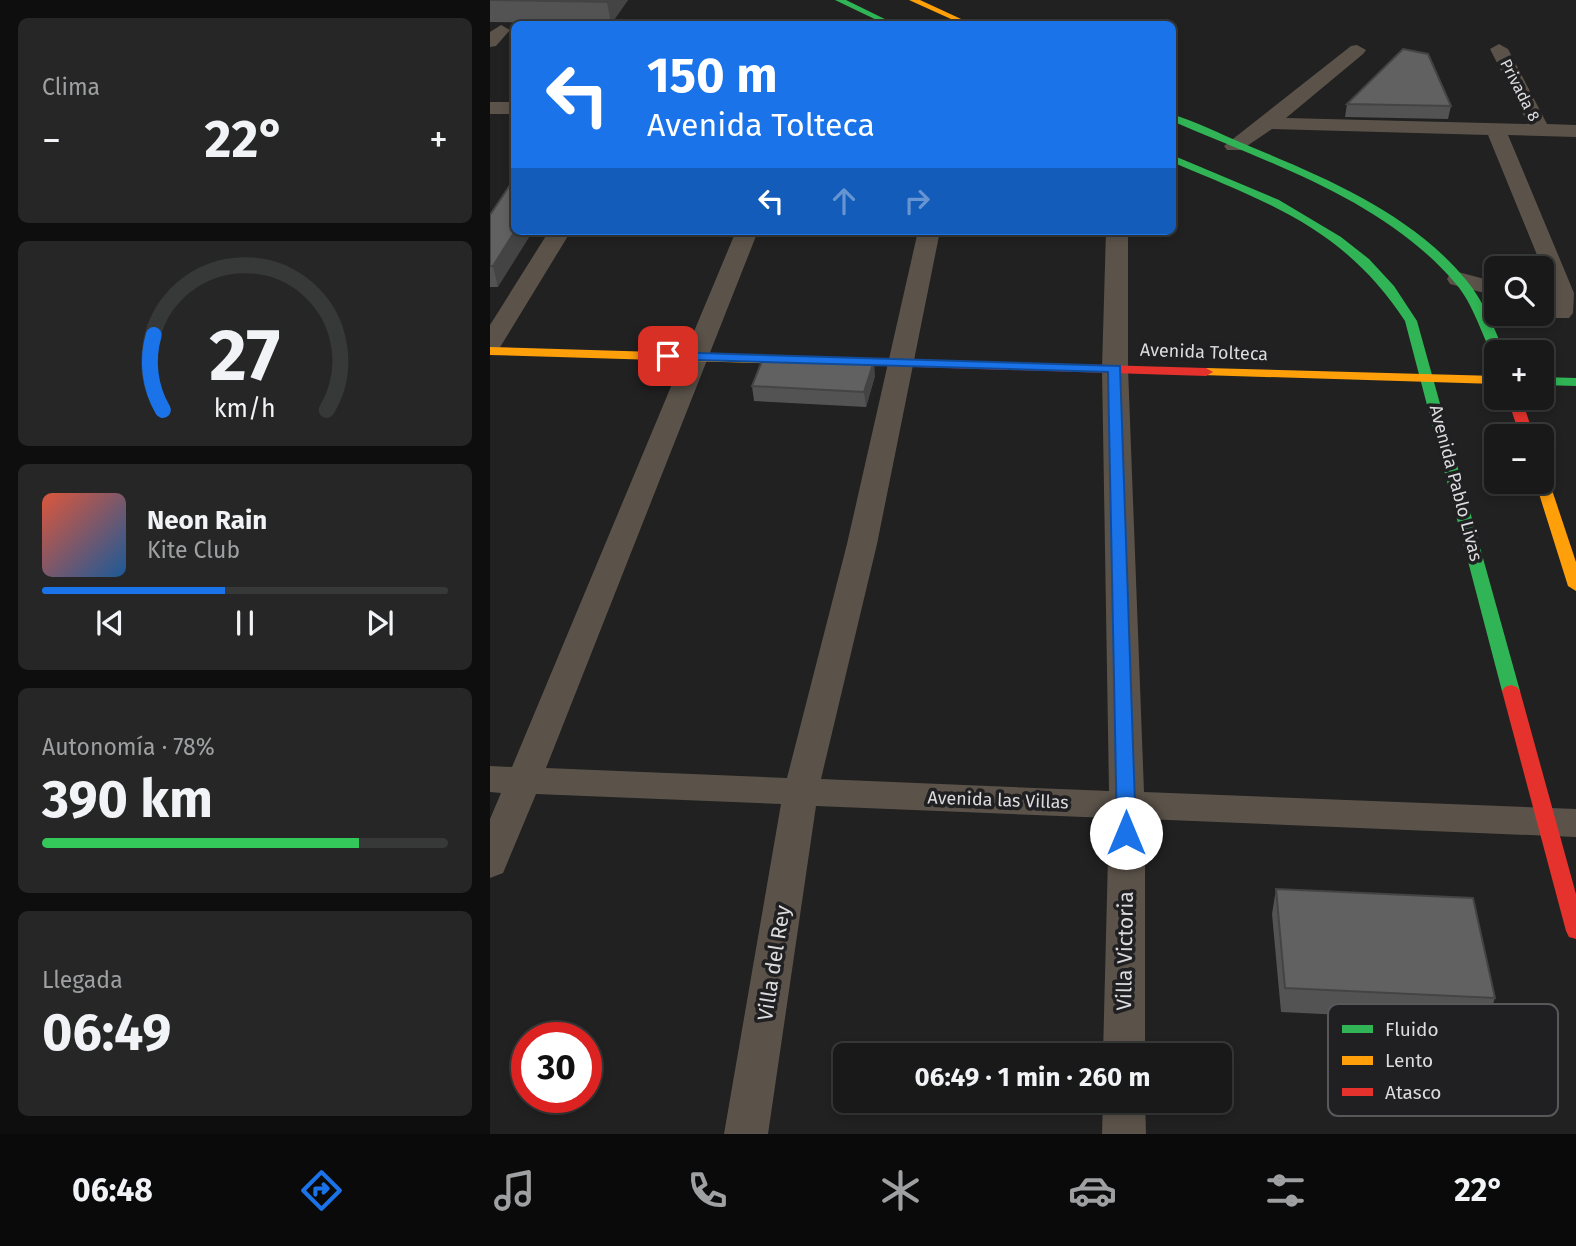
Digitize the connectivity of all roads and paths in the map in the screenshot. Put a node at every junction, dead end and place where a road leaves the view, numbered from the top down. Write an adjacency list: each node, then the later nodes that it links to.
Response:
1 (839, 0): 4 (main road)
2 (913, 0): 3 (main road)
3 (929, 7): 5 (main road); 6 (main road)
4 (885, 21)
5 (890, 21)
6 (961, 21)
7 (1499, 48): 14 (street, Privada 8)
8 (1357, 50): 12 (street)
9 (490, 108): 10 (street)
10 (511, 108)
11 (1176, 119): 16 (main road)
12 (1268, 123): 13 (street); 16 (street)
13 (1496, 130): 14 (street); 24 (street)
14 (1541, 131): 15 (street)
15 (1576, 131)
16 (1234, 146): 22 (main road)
17 (1176, 160): 31 (main road, Avenida Pablo Livas)
18 (558, 235): 26 (street)
19 (745, 235): 28 (street)
20 (928, 235): 29 (street, Villa del Rey)
21 (1117, 235): 30 (street, Villa Victoria)
22 (1458, 279): 23 (street); 25 (main road)
23 (1484, 286)
24 (1559, 313)
25 (1493, 340)
26 (490, 344)
27 (490, 351): 28 (main road, Avenida Tolteca)
28 (694, 357): 29 (main road, Avenida Tolteca); 37 (street)
29 (901, 362): 30 (main road, Avenida Tolteca); 38 (street, Villa del Rey)
30 (1115, 369): 31 (main road, Avenida Tolteca); 39 (street, Villa Victoria)
31 (1428, 378): 32 (main road, Avenida Tolteca); 40 (main road, Avenida Pablo Livas)
32 (1484, 380)
33 (1554, 381): 34 (main road)
34 (1576, 382)
35 (1546, 494): 36 (main road)
36 (1576, 586)
37 (507, 780): 38 (street, Avenida las Villas); 41 (street)
38 (801, 791): 39 (street, Avenida las Villas); 45 (street, Villa del Rey)
39 (1127, 805): 40 (street, Avenida las Villas); 43 (street, Villa Victoria)
40 (1562, 822): 42 (main road, Avenida Pablo Livas)
41 (490, 863)
42 (1576, 932)
43 (1124, 1043)
44 (1124, 1113): 46 (street)
45 (747, 1134)
46 (1124, 1134)

